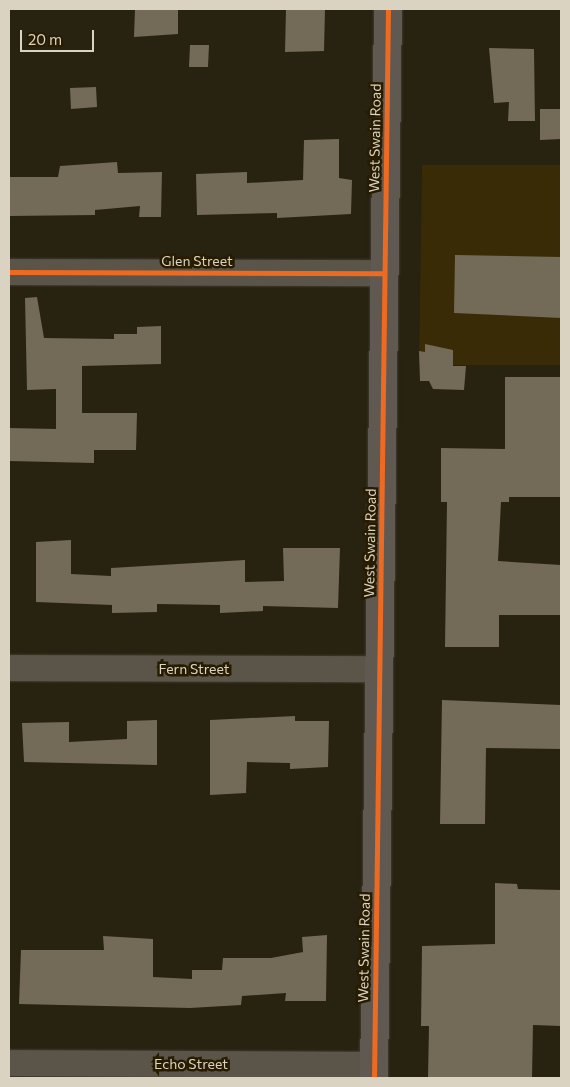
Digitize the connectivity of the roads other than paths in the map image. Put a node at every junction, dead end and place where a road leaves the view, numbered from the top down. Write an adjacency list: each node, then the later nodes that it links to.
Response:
1 (388, 9): 3 (street, West Swain Road)
2 (9, 272): 3 (street, Glen Street)
3 (384, 273): 5 (street, West Swain Road)
4 (9, 668): 5 (street, Fern Street)
5 (379, 669): 7 (street, West Swain Road)
6 (9, 1063): 7 (street, Echo Street)
7 (374, 1072)

